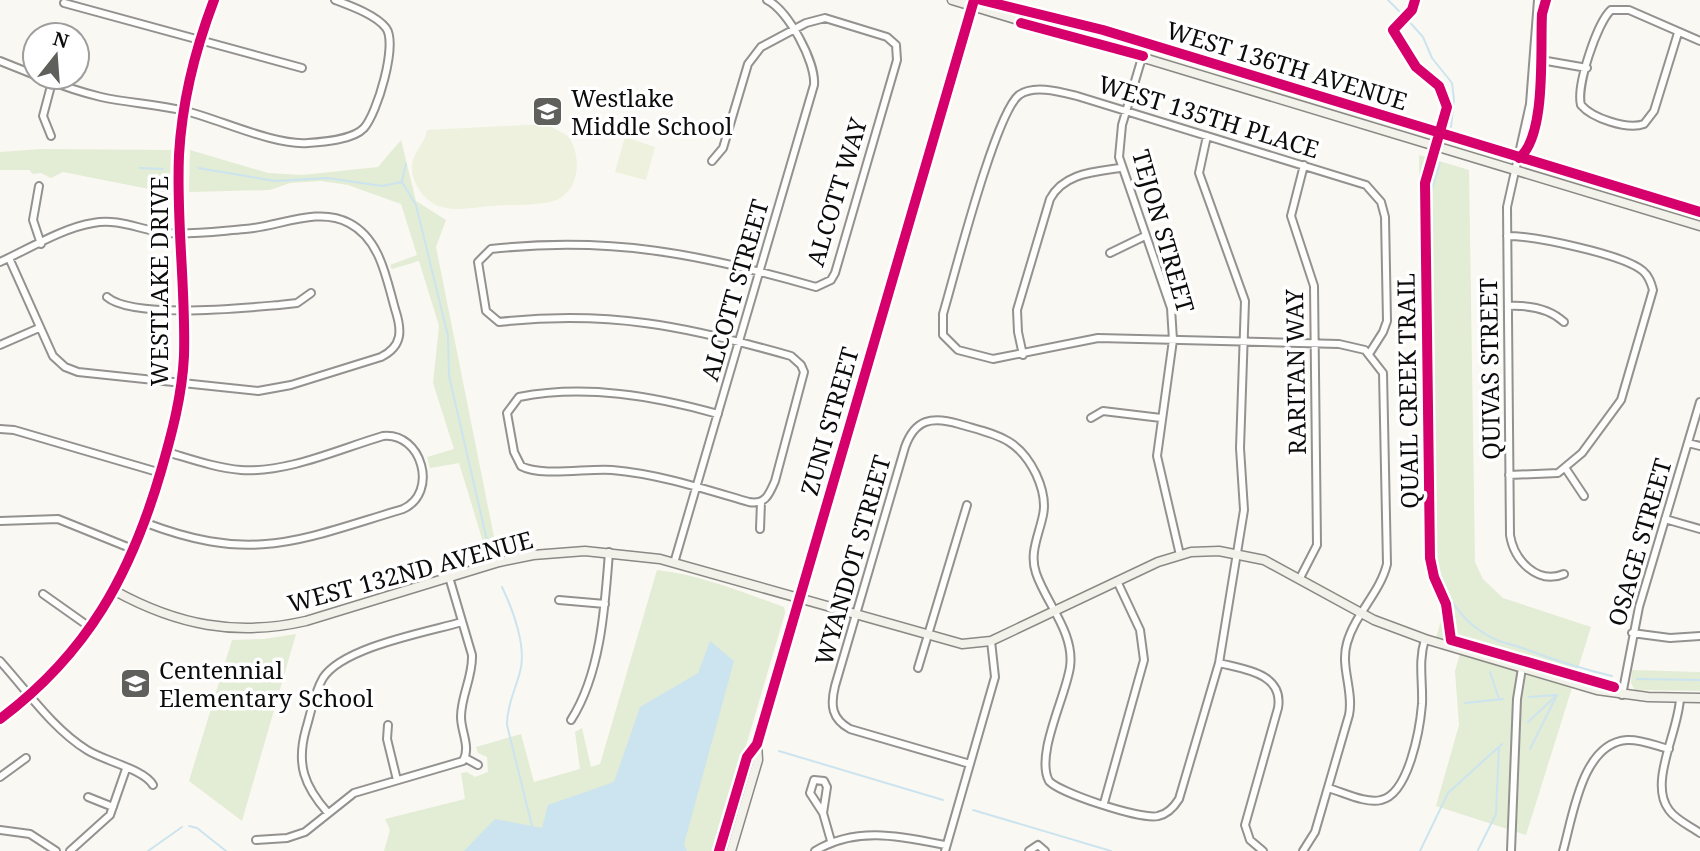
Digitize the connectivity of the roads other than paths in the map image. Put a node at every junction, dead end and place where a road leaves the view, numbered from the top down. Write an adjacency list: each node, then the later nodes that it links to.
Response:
1 (214, 0): 12 (main road, WESTLAKE DRIVE)
2 (335, 0): 25 (street)
3 (767, 0): 10 (street, ALCOTT STREET)
4 (952, 0): 9 (main road, WEST 136TH AVENUE)
5 (981, 0): 15 (main road, WEST 136TH AVENUE)
6 (1538, 0): 29 (street, QUIVAS STREET)
7 (1545, 0): 18 (street, QUIVAS STREET)
8 (64, 3): 12 (street)
9 (973, 3): 17 (main road, WEST 136TH AVENUE); 98 (main road, ZUNI STREET)
10 (793, 30): 16 (street); 30 (street); 46 (street, ALCOTT STREET)
11 (1678, 33): 14 (street); 21 (street); 21 (street)
12 (200, 40): 20 (street); 25 (main road, WESTLAKE DRIVE)
13 (904, 41): 16 (street)
14 (1700, 41)
15 (1146, 44): 17 (street, TEJON STREET); 29 (main road, WEST 136TH AVENUE)
16 (896, 45): 46 (street, ALCOTT WAY)
17 (1143, 56): 26 (street, TEJON STREET); 33 (main road, WEST 136TH AVENUE)
18 (1541, 60): 21 (street); 29 (street, QUIVAS STREET)
19 (0, 61): 22 (street)
20 (302, 68)
21 (1587, 68)
22 (21, 69)
23 (50, 91): 27 (street)
24 (81, 91): 25 (street)
25 (184, 110): 37 (main road, WESTLAKE DRIVE)
26 (1126, 111): 28 (street, WEST 135TH PLACE); 32 (street, TEJON STREET); 61 (street, WEST 135TH PLACE)
27 (51, 136)
28 (1207, 136): 31 (street, WEST 135TH PLACE); 57 (street)
29 (1519, 158): 33 (street, QUIVAS STREET); 35 (main road, WEST 136TH AVENUE)
30 (712, 162)
31 (1304, 165): 59 (street, RARITAN WAY); 60 (street, WEST 135TH PLACE)
32 (1120, 168): 38 (street, TEJON STREET); 61 (street)
33 (1516, 170): 36 (main road, WEST 136TH AVENUE); 39 (street, QUIVAS STREET)
34 (39, 186): 40 (street)
35 (1700, 212)
36 (1700, 226)
37 (180, 232): 40 (street); 52 (main road, WESTLAKE DRIVE); 62 (street)
38 (1145, 236): 42 (street); 55 (street, TEJON STREET)
39 (1507, 236): 48 (street); 51 (street, QUIVAS STREET)
40 (41, 244): 44 (street)
41 (474, 251): 43 (street)
42 (1110, 253)
43 (480, 256): 46 (street, ALCOTT WAY); 56 (street)
44 (9, 258): 45 (street); 54 (street)
45 (0, 262)
46 (759, 271): 56 (street, ALCOTT STREET)
47 (1656, 273): 48 (street)
48 (1648, 277): 74 (street)
49 (311, 293): 52 (street)
50 (107, 297): 52 (street)
51 (1508, 306): 53 (street); 77 (street, QUIVAS STREET)
52 (183, 309): 62 (main road, WESTLAKE DRIVE)
53 (1564, 322)
54 (39, 328): 58 (street); 62 (street)
55 (1173, 340): 57 (street); 61 (street); 68 (street, TEJON STREET)
56 (739, 341): 66 (street, ALCOTT STREET); 80 (street)
57 (1244, 343): 59 (street); 89 (street)
58 (0, 345)
59 (1315, 345): 60 (street); 94 (street, RARITAN WAY)
60 (1369, 354): 102 (street)
61 (1023, 355)
62 (181, 384): 72 (main road, WESTLAKE DRIVE)
63 (502, 399): 65 (street)
64 (1700, 402): 70 (street, OSAGE STREET)
65 (510, 405): 66 (street); 73 (street)
66 (718, 414): 78 (street, ALCOTT STREET)
67 (1091, 418): 68 (street)
68 (1161, 418): 90 (street, TEJON STREET)
69 (0, 429): 75 (street)
70 (1688, 443): 71 (street); 82 (street, OSAGE STREET)
71 (1700, 446)
72 (167, 452): 75 (main road, WESTLAKE DRIVE); 84 (street)
73 (521, 466): 76 (street); 78 (street)
74 (1566, 469): 77 (street); 79 (street)
75 (160, 473): 84 (main road, WESTLAKE DRIVE)
76 (516, 474)
77 (1509, 475): 92 (street, QUIVAS STREET)
78 (697, 487): 80 (street); 91 (street, ALCOTT STREET)
79 (1584, 496)
80 (761, 502): 85 (street)
81 (967, 505): 108 (street)
82 (1665, 519): 86 (street); 106 (street, OSAGE STREET)
83 (0, 521): 87 (street)
84 (146, 523): 87 (main road, WESTLAKE DRIVE)
85 (760, 529)
86 (1700, 529)
87 (135, 550): 96 (main road, WESTLAKE DRIVE)
88 (609, 552): 91 (main road, WEST 132ND AVENUE); 93 (main road, WEST 132ND AVENUE); 100 (street)
89 (1237, 553): 90 (main road, WEST 132ND AVENUE); 94 (main road, WEST 132ND AVENUE); 112 (street)
90 (1180, 555): 95 (main road, WEST 132ND AVENUE)
91 (674, 563): 98 (main road, WEST 132ND AVENUE)
92 (1564, 574)
93 (449, 577): 96 (main road, WEST 132ND AVENUE); 104 (street)
94 (1300, 578): 102 (main road, WEST 132ND AVENUE)
95 (1117, 581): 101 (main road, WEST 132ND AVENUE); 134 (street)
96 (115, 591): 105 (main road, WESTLAKE DRIVE)
97 (43, 594): 105 (street)
98 (799, 599): 103 (main road, WEST 132ND AVENUE); 122 (main road, ZUNI STREET)
99 (559, 600): 100 (street)
100 (605, 604): 120 (street)
101 (1054, 611): 103 (street, WYANDOT STREET); 110 (main road, WEST 132ND AVENUE); 134 (street)
102 (1361, 614): 109 (main road, WEST 132ND AVENUE); 132 (street)
103 (856, 616): 108 (main road, WEST 132ND AVENUE); 126 (street, WYANDOT STREET)
104 (462, 622): 125 (street); 136 (street)
105 (91, 628): 115 (main road, WESTLAKE DRIVE)
106 (1632, 633): 107 (street); 116 (street, OSAGE STREET)
107 (1700, 636)
108 (928, 637): 110 (main road, WEST 132ND AVENUE); 113 (street)
109 (1425, 639): 114 (main road, WEST 132ND AVENUE); 132 (street)
110 (991, 641): 126 (street)
111 (0, 661): 115 (street)
112 (1219, 663): 134 (street); 151 (street)
113 (918, 668)
114 (1522, 668): 116 (main road, WEST 132ND AVENUE); 152 (street)
115 (31, 695): 119 (main road, WESTLAKE DRIVE); 128 (street)
116 (1622, 695): 117 (main road, WEST 132ND AVENUE)
117 (1680, 698): 118 (main road, WEST 132ND AVENUE); 123 (street)
118 (1700, 698)
119 (0, 719)
120 (571, 720)
121 (388, 724): 130 (street)
122 (757, 744): 146 (main road, ZUNI STREET); 147 (main road, ZUNI STREET)
123 (1669, 749): 139 (street); 153 (street)
124 (26, 758): 129 (street)
125 (465, 758): 127 (street); 130 (street)
126 (970, 764): 142 (street)
127 (478, 765)
128 (126, 769): 131 (street); 135 (street)
129 (0, 777)
130 (397, 780): 136 (street)
131 (153, 785)
132 (1328, 788): 143 (street)
133 (88, 797): 135 (street)
134 (1104, 803)
135 (113, 807): 145 (street)
136 (328, 813): 140 (street)
137 (823, 813): 137 (street); 141 (street)
138 (0, 830): 144 (street)
139 (1700, 833)
140 (256, 840)
141 (831, 841): 142 (street); 148 (street)
142 (945, 848)
143 (1306, 850)
144 (56, 851)
145 (71, 851)
146 (719, 851)
147 (732, 851)
148 (815, 851)
149 (1029, 851): 150 (street)
150 (1045, 851)
151 (1263, 851)
152 (1511, 851)
153 (1563, 851)

